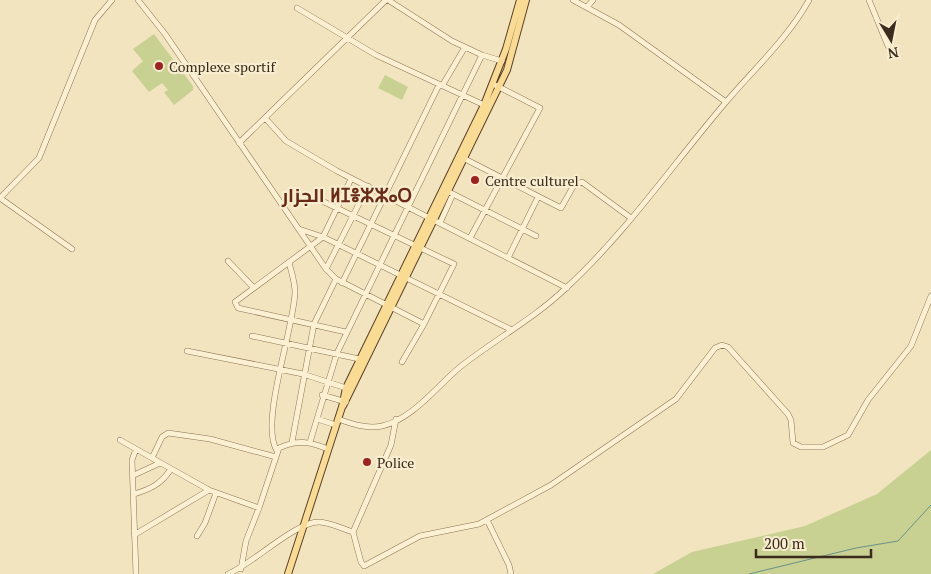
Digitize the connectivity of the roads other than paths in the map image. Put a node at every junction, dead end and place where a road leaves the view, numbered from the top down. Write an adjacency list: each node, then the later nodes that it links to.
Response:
1 (112, 0): 31 (street)
2 (138, 0): 23 (street)
3 (387, 0): 12 (street); 14 (street)
4 (520, 0): 16 (main road)
5 (526, 0): 17 (main road)
6 (573, 0): 11 (street)
7 (593, 0): 11 (street)
8 (809, 0): 20 (street)
9 (869, 0): 13 (street)
10 (297, 8): 12 (street)
11 (586, 8): 20 (street)
12 (345, 38): 18 (street); 22 (street)
13 (888, 46)
14 (465, 47): 15 (street); 18 (street)
15 (482, 55): 16 (street); 19 (street)
16 (502, 61): 17 (main road)
17 (496, 85): 21 (main road); 24 (main road); 25 (street)
18 (440, 86): 19 (street); 29 (street)
19 (463, 96): 21 (street); 33 (street)
20 (726, 102): 38 (street)
21 (484, 105): 24 (main road)
22 (266, 119): 23 (street); 26 (street)
23 (240, 143): 41 (street)
24 (461, 157): 25 (street); 28 (main road); 37 (main road)
25 (501, 178): 30 (street); 35 (street)
26 (351, 179): 27 (street); 34 (street)
27 (368, 186): 29 (street); 36 (street)
28 (450, 193): 35 (street); 37 (main road); 39 (street)
29 (385, 195): 33 (street); 40 (street)
30 (538, 197): 38 (street); 42 (street)
31 (0, 198): 50 (street)
32 (320, 200): 34 (street)
33 (407, 206): 37 (street); 43 (street)
34 (337, 208): 36 (street); 45 (street)
35 (484, 210): 42 (street); 46 (street)
36 (354, 217): 40 (street); 47 (street)
37 (430, 218): 39 (street); 49 (main road)
38 (631, 218): 61 (street)
39 (440, 223): 46 (street)
40 (371, 225): 43 (street); 51 (street)
41 (298, 229): 45 (street); 48 (street)
42 (523, 229): 44 (street); 52 (street)
43 (392, 236): 49 (street); 55 (street)
44 (536, 236)
45 (323, 237): 47 (street); 48 (street)
46 (470, 238): 52 (street)
47 (338, 245): 51 (street); 56 (street)
48 (310, 246): 54 (street); 56 (street)
49 (416, 247): 57 (main road); 63 (street)
50 (72, 249)
51 (356, 255): 55 (street); 59 (street)
52 (508, 258): 61 (street)
53 (228, 261): 60 (street)
54 (289, 262): 60 (street); 66 (street)
55 (379, 266): 57 (street); 62 (street)
56 (326, 269): 58 (street)
57 (404, 277): 63 (street); 65 (main road)
58 (336, 279): 59 (street); 67 (street)
59 (342, 282): 62 (street)
60 (254, 288): 66 (street)
61 (567, 288): 69 (street)
62 (365, 294): 65 (street); 70 (street)
63 (438, 295): 68 (street); 69 (street)
64 (931, 296): 102 (street)
65 (389, 305): 68 (street); 76 (main road)
66 (291, 318): 67 (street); 72 (street)
67 (314, 324): 70 (street); 73 (street)
68 (424, 324): 77 (street)
69 (510, 329): 85 (street)
70 (346, 332): 75 (street)
71 (252, 336): 72 (street)
72 (287, 342): 73 (street); 78 (street)
73 (310, 347): 75 (street); 79 (street)
74 (187, 351): 78 (street)
75 (337, 353): 76 (street); 80 (street)
76 (362, 360): 81 (main road)
77 (402, 362)
78 (280, 370): 79 (street); 92 (street)
79 (304, 374): 80 (street); 88 (street)
80 (326, 382): 81 (street); 82 (street)
81 (349, 388): 83 (main road)
82 (322, 396): 83 (street); 84 (street)
83 (343, 404): 86 (main road)
84 (317, 419): 86 (street); 89 (street)
85 (396, 419): 86 (street); 104 (street)
86 (337, 422): 91 (main road)
87 (120, 440): 90 (street)
88 (292, 442): 89 (street); 92 (street)
89 (310, 442): 91 (street)
90 (136, 449): 94 (street); 97 (street)
91 (328, 449): 103 (main road)
92 (277, 451): 93 (street)
93 (276, 457): 94 (street); 101 (street)
94 (152, 458): 95 (street)
95 (160, 463): 96 (street); 97 (street)
96 (171, 470): 98 (street); 100 (street)
97 (134, 475): 100 (street)
98 (208, 490): 99 (street); 105 (street)
99 (216, 493): 101 (street); 106 (street)
100 (134, 494): 105 (street)
101 (259, 508): 107 (street)
102 (487, 520): 104 (street); 111 (street)
103 (305, 524): 104 (street); 107 (street); 110 (main road)
104 (353, 532)
105 (134, 535): 108 (street)
106 (197, 536)
107 (241, 569): 109 (street)
108 (136, 574)
109 (228, 574)
110 (288, 574)
111 (511, 574)

